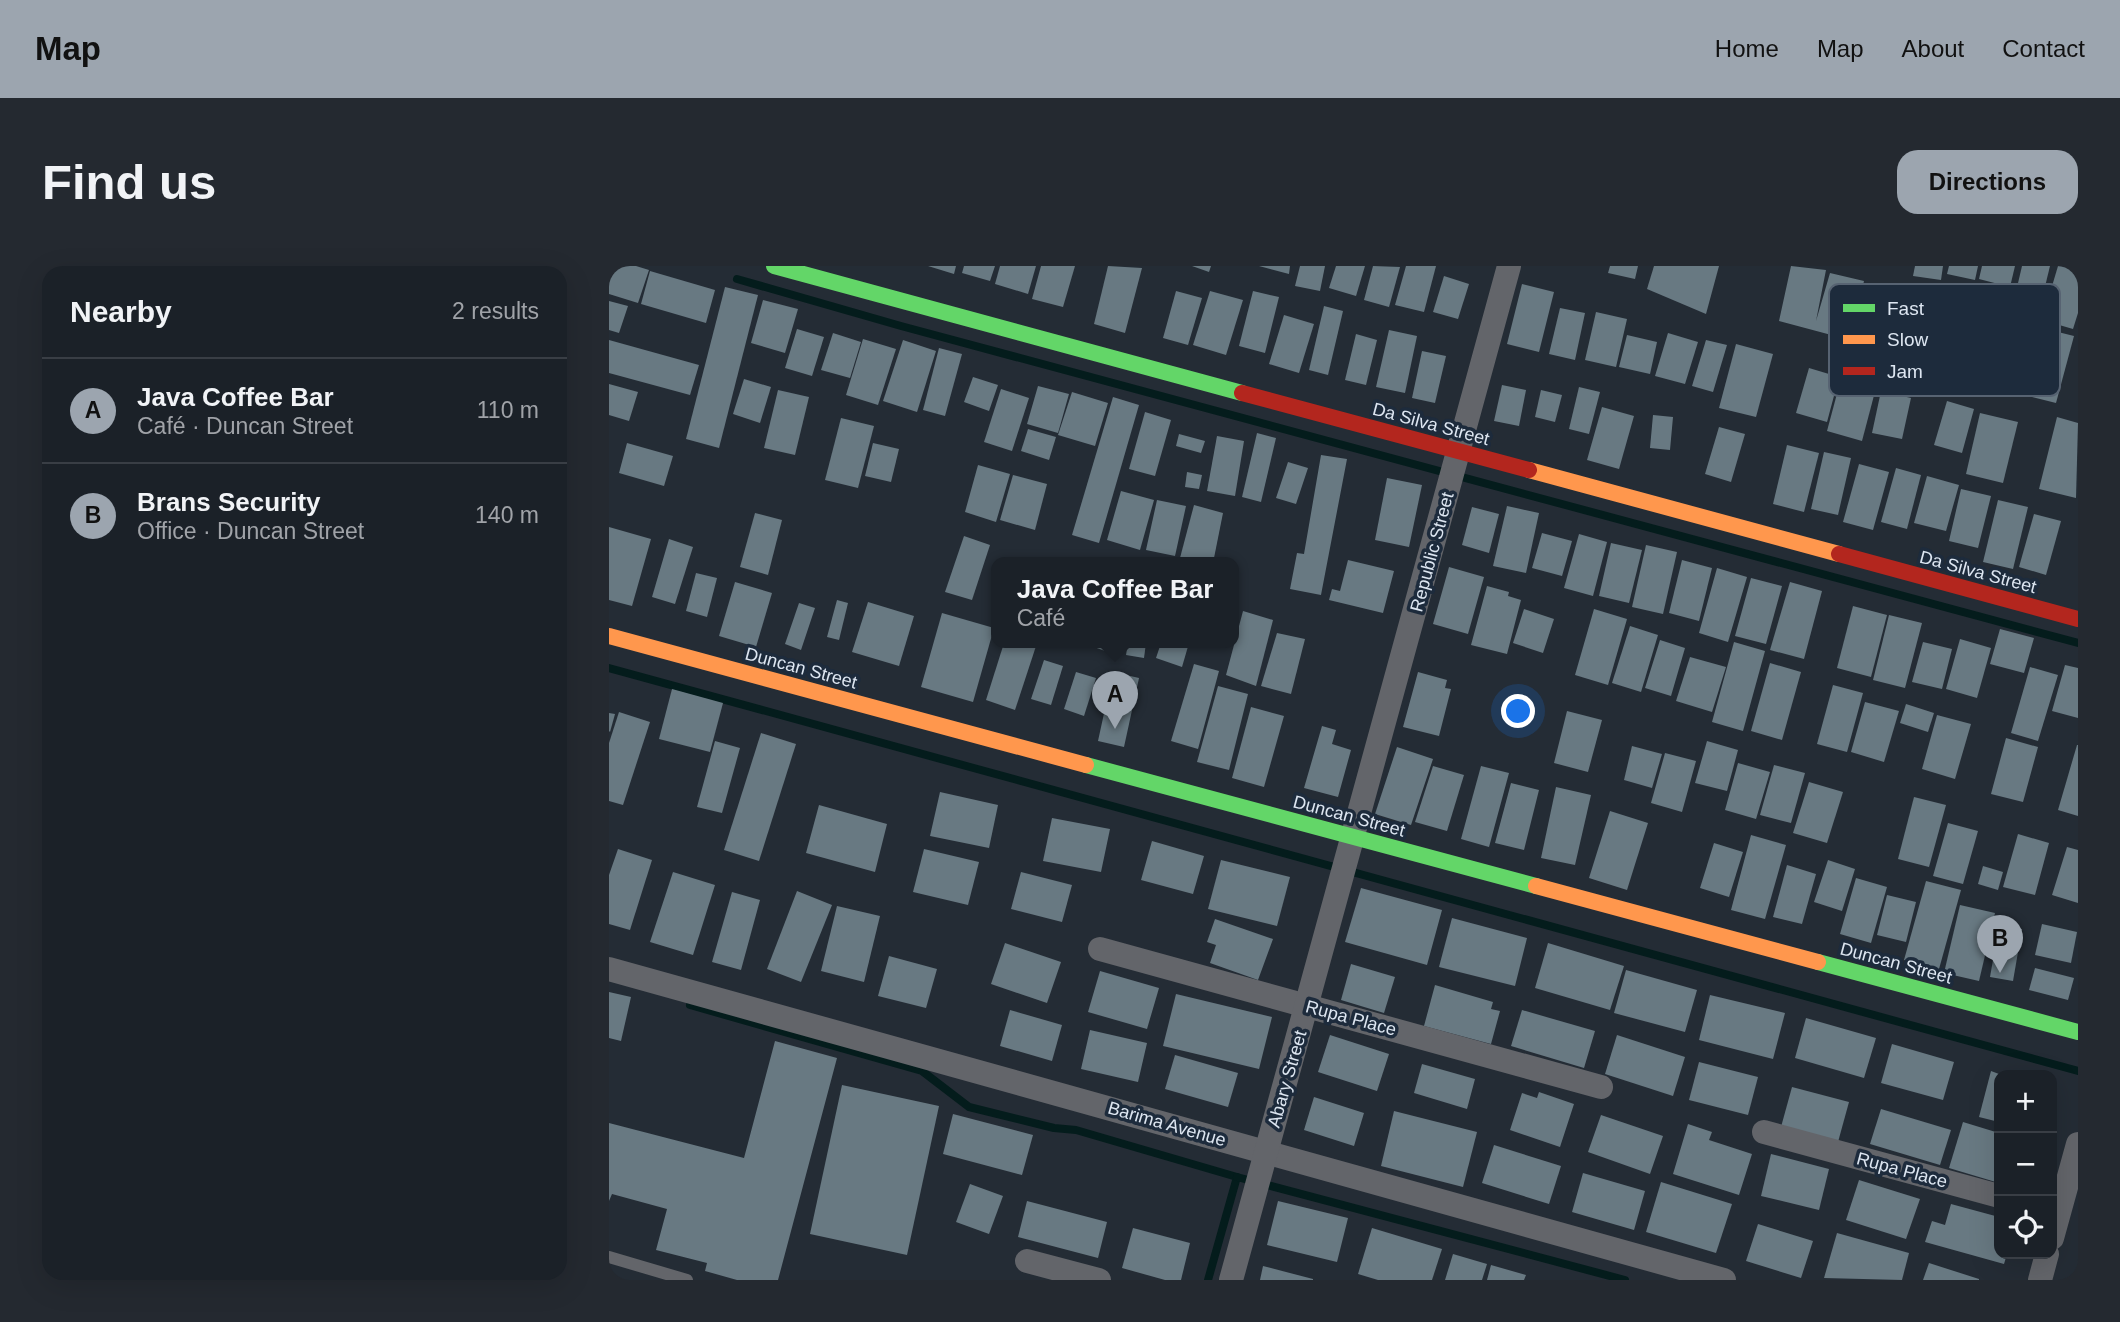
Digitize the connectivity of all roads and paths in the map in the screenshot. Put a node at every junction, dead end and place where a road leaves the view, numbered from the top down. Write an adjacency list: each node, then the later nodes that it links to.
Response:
1 (774, 266): 3 (street, Da Silva Street)
2 (1509, 266): 3 (street, Republic Street)
3 (1458, 455): 4 (street, Da Silva Street); 6 (street, Republic Street)
4 (2078, 619)
5 (609, 636): 6 (street, Duncan Street)
6 (1352, 844): 9 (street, Abary Street); 10 (street, Duncan Street)
7 (1100, 949): 9 (street, Rupa Place)
8 (609, 969): 14 (street, Barima Avenue)
9 (1307, 1006): 11 (street, Rupa Place); 14 (street, Abary Street)
10 (2078, 1032)
11 (1601, 1087)
12 (1764, 1132): 15 (street, Rupa Place)
13 (2078, 1144): 16 (street)
14 (1265, 1158): 22 (street, Abary Street); 23 (street, Barima Avenue)
15 (1994, 1195)
16 (2063, 1214)
17 (609, 1257): 20 (lane)
18 (2046, 1259): 24 (street)
19 (1027, 1261): 21 (street)
20 (687, 1280)
21 (1099, 1280)
22 (1231, 1280)
23 (1724, 1280)
24 (2040, 1280)

